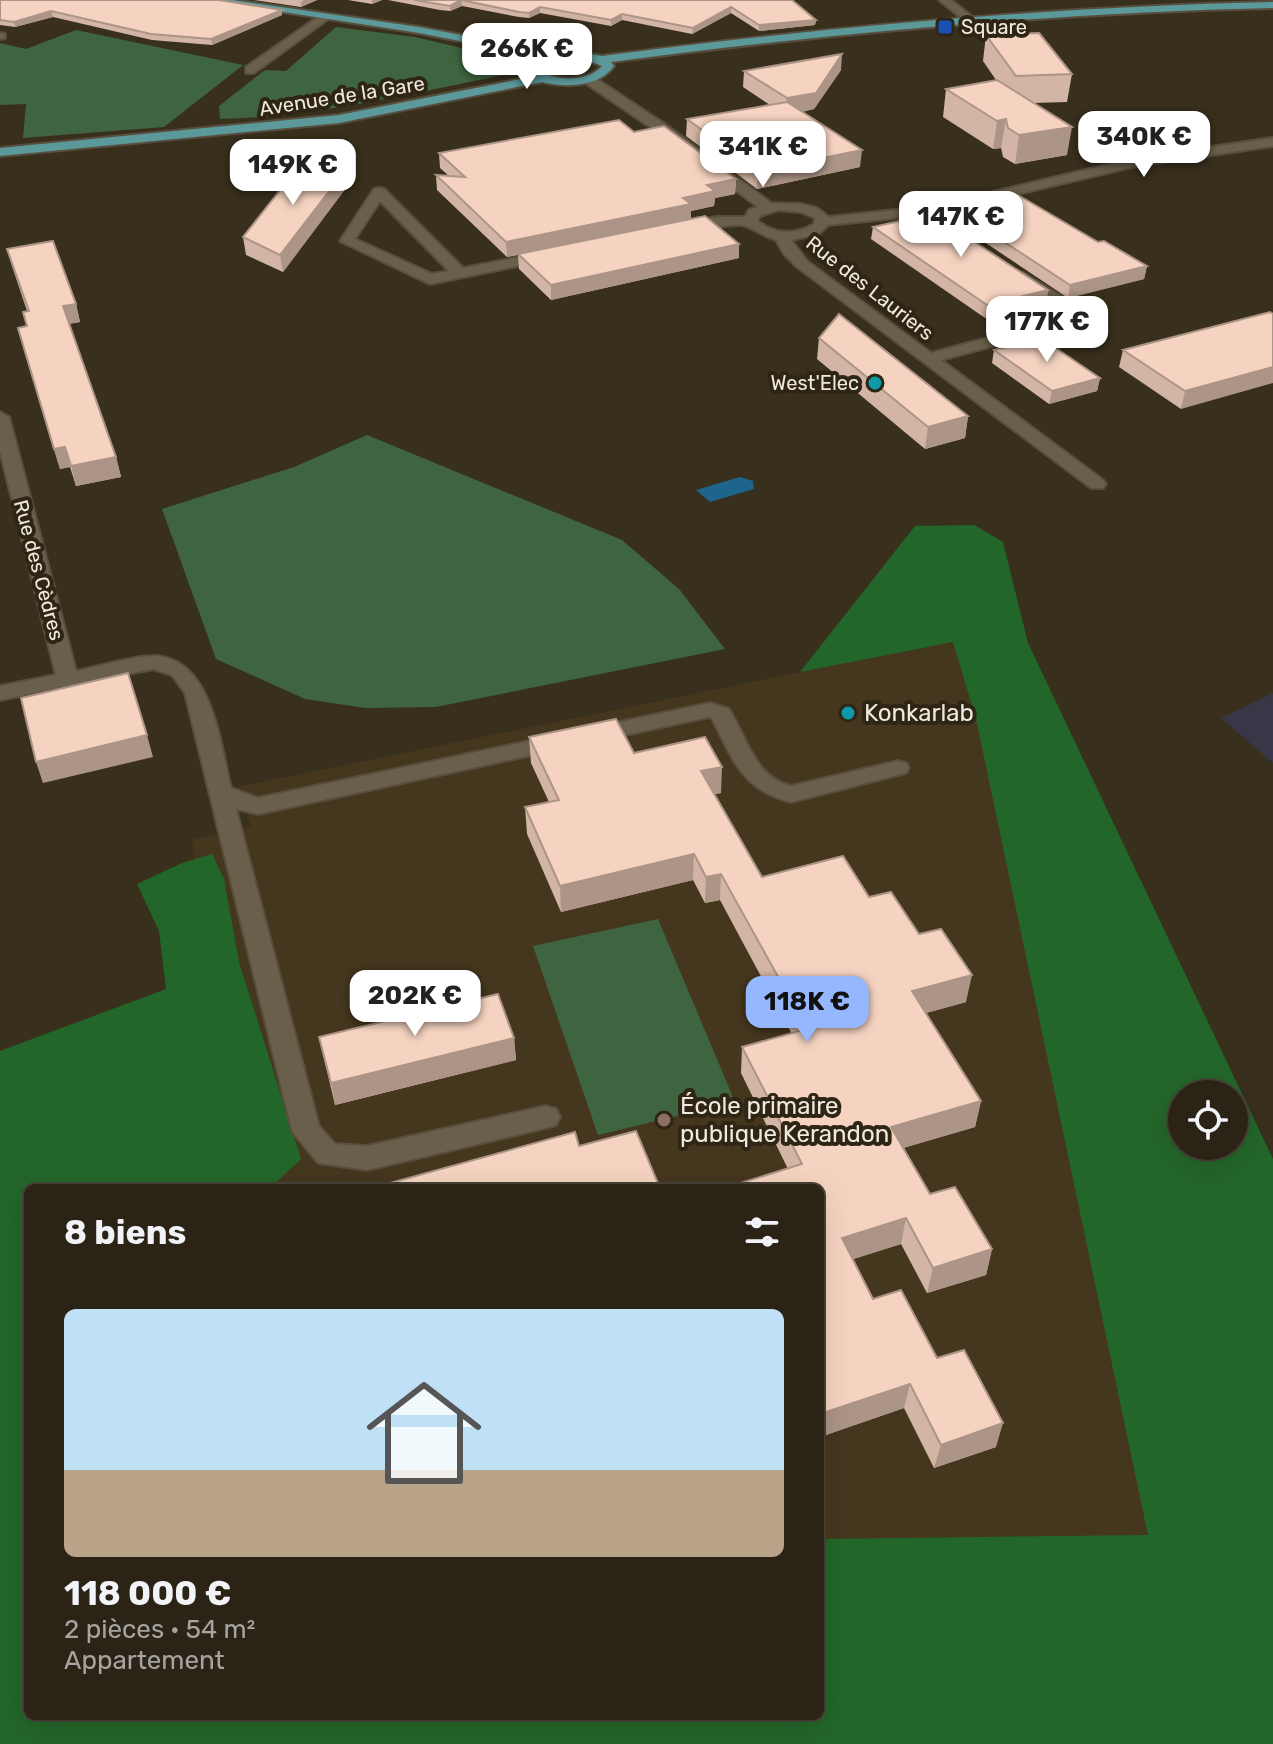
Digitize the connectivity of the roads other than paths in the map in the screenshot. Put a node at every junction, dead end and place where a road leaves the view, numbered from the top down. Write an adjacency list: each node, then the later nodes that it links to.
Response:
1 (210, 0): 4 (main road)
2 (944, 0): 5 (street)
3 (1273, 5): 5 (main road)
4 (325, 17): 6 (main road); 8 (street)
5 (969, 19): 7 (main road)
6 (538, 59): 7 (main road); 9 (main road)
7 (602, 60): 11 (main road)
8 (250, 70)
9 (530, 71): 10 (main road); 13 (main road, Avenue de la Gare)
10 (544, 78): 11 (main road); 14 (main road, Avenue de la Gare)
11 (588, 79): 15 (street)
12 (1273, 142): 16 (street)
13 (0, 146)
14 (0, 152)
15 (767, 207): 17 (street); 18 (street)
16 (924, 212): 18 (street); 19 (street)
17 (750, 221): 20 (street); 21 (street)
18 (823, 221): 21 (street)
19 (945, 227)
20 (671, 230)
21 (781, 235): 25 (street, Rue des Lauriers)
22 (565, 252): 24 (street)
23 (1008, 268): 25 (street, Rue des Lauriers)
24 (460, 274): 24 (street)
25 (929, 358): 27 (street)
26 (0, 417): 28 (street, Rue des Cèdres)
27 (1097, 484)
28 (67, 677): 29 (street); 31 (street)
29 (0, 693)
30 (898, 768): 31 (street)
31 (220, 792): 32 (street)
32 (546, 1117)

